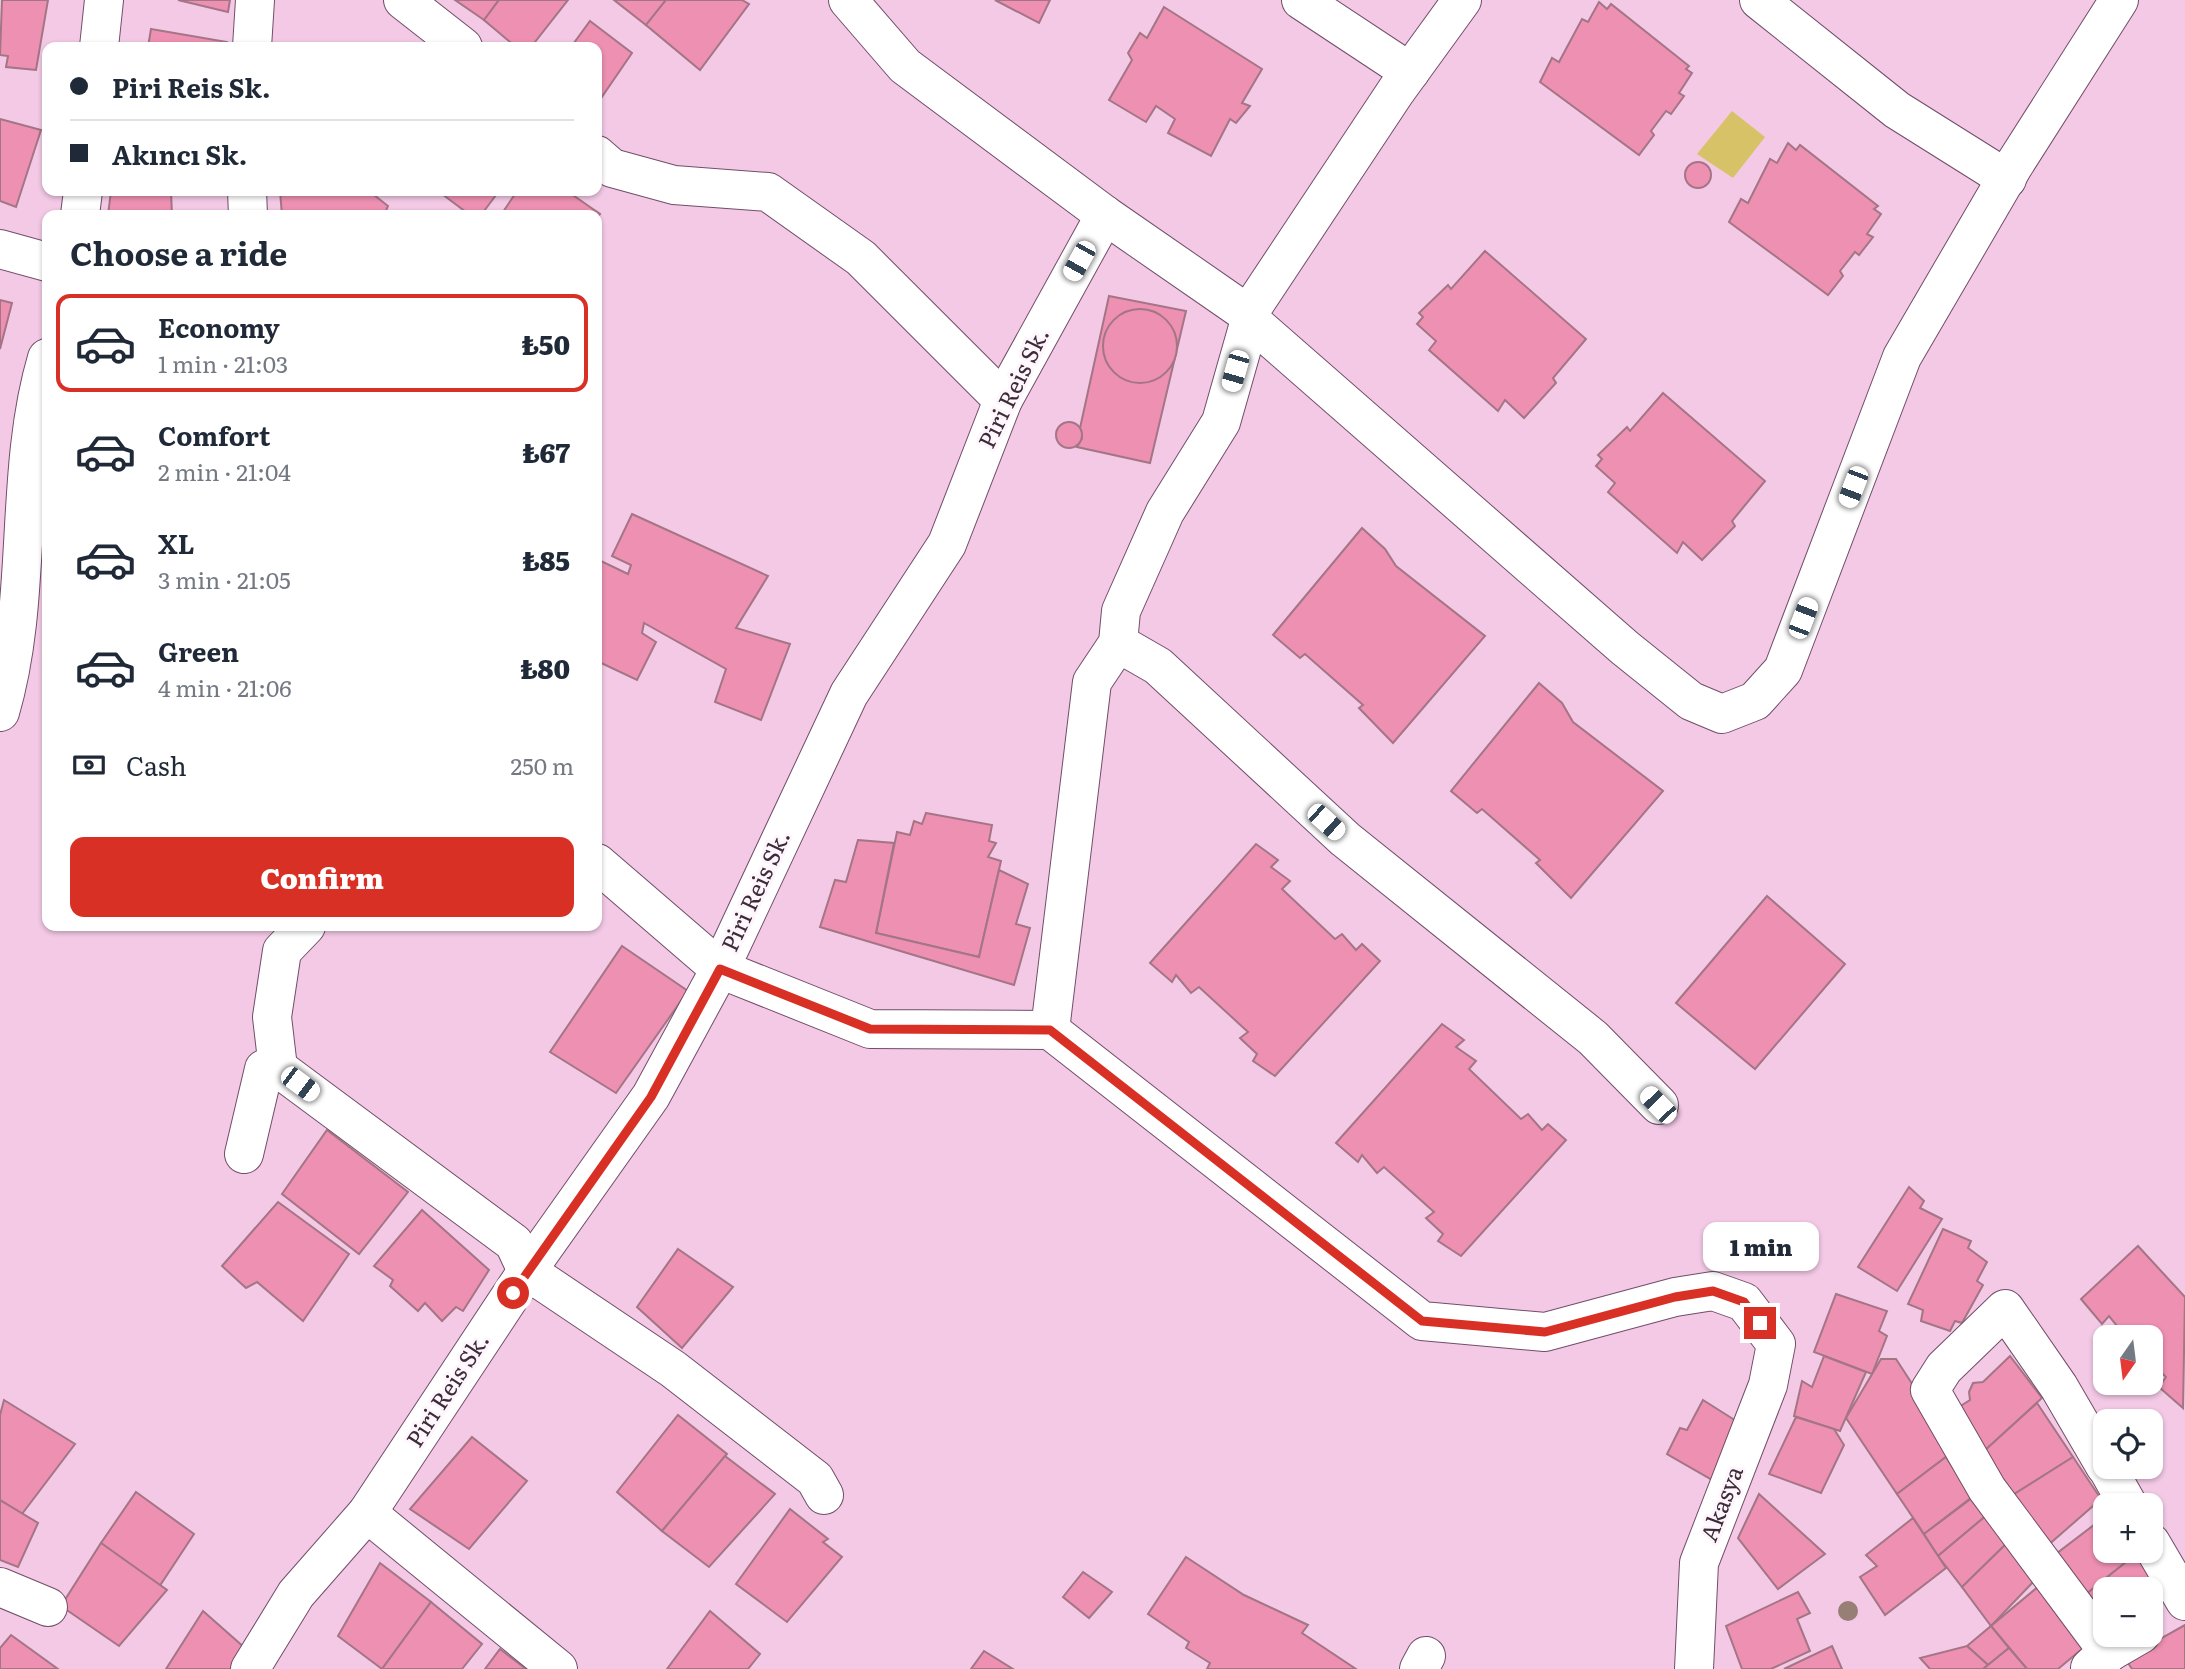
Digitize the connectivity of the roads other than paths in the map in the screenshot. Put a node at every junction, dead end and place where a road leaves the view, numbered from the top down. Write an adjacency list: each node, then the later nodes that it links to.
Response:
1 (104, 0): 9 (street)
2 (255, 0): 10 (street)
3 (403, 0): 11 (street)
4 (848, 0): 15 (street)
5 (1301, 0): 12 (street)
6 (1462, 0): 12 (street)
7 (1759, 0): 14 (street)
8 (2119, 0): 14 (street)
9 (100, 42)
10 (252, 42)
11 (457, 42)
12 (1410, 72): 18 (street)
13 (602, 159): 20 (street)
14 (2007, 179): 18 (street)
15 (1105, 215): 18 (street); 20 (street, Piri Reis Sk.)
16 (0, 249): 17 (street)
17 (42, 260)
18 (1249, 317): 21 (street)
19 (42, 386): 22 (street)
20 (1003, 400): 25 (street, Piri Reis Sk.)
21 (1118, 643): 26 (street); 28 (street)
22 (2, 697)
23 (602, 867): 25 (street)
24 (301, 931): 27 (street)
25 (720, 969): 26 (street); 30 (street, Piri Reis Sk.)
26 (1050, 1030): 43 (street, Akasya)
27 (278, 1068): 29 (street); 30 (street)
28 (1658, 1105)
29 (244, 1154)
30 (527, 1270): 32 (street); 33 (street, Piri Reis Sk.)
31 (2093, 1445): 40 (street)
32 (824, 1496)
33 (367, 1513): 41 (street, Piri Reis Sk.); 42 (street)
34 (2163, 1563): 36 (street)
35 (0, 1587): 37 (street)
36 (2185, 1601)
37 (48, 1607)
38 (2185, 1609): 39 (street)
39 (2163, 1622)
40 (2113, 1652)
41 (250, 1669)
42 (558, 1669)
43 (1694, 1669)

